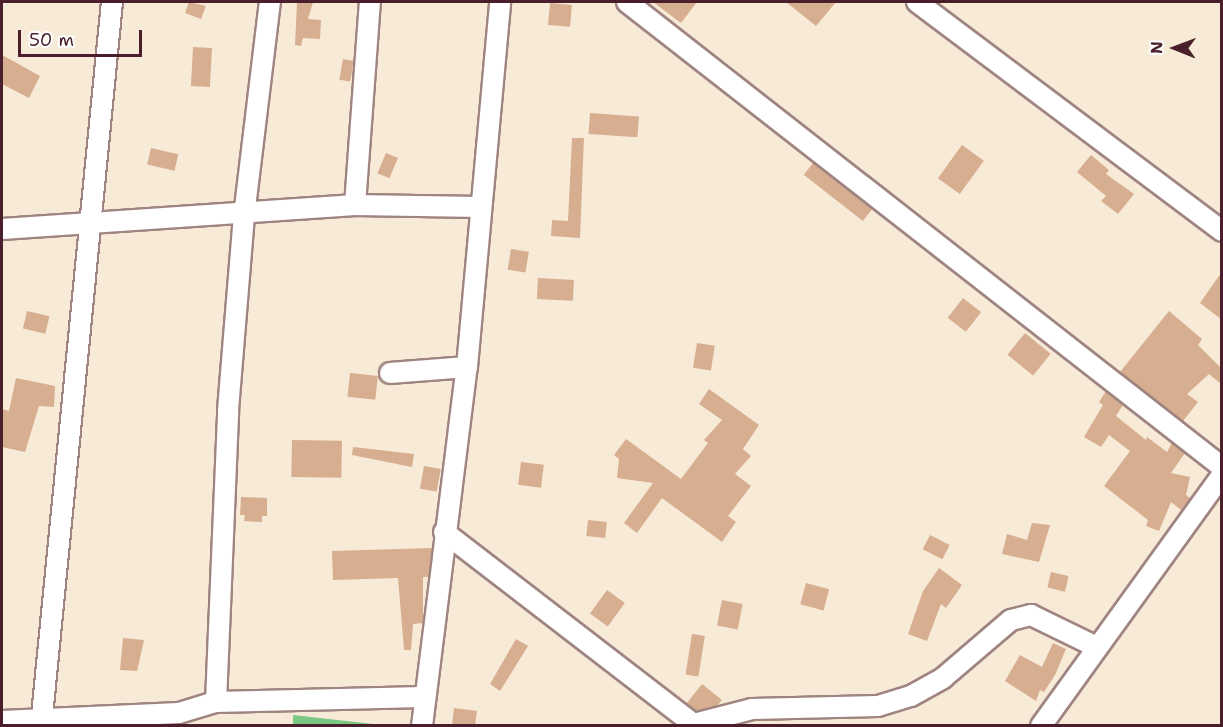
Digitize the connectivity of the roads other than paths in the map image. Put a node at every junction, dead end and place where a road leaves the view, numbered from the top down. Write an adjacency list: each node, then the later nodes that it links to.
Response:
1 (112, 2): 10 (street)
2 (270, 2): 9 (street)
3 (370, 2): 7 (street)
4 (500, 2): 8 (street)
5 (627, 2): 15 (street)
6 (917, 2): 12 (street)
7 (355, 205): 8 (street); 9 (street)
8 (481, 207): 13 (street)
9 (244, 216): 10 (street); 20 (street)
10 (88, 222): 11 (street); 22 (street)
11 (2, 229)
12 (1221, 231)
13 (467, 367): 14 (street); 17 (street)
14 (390, 373)
15 (1221, 467)
16 (1221, 475): 18 (street)
17 (444, 532): 19 (street); 23 (street)
18 (1097, 647): 23 (street); 25 (street)
19 (423, 697): 20 (street); 24 (street)
20 (216, 702): 22 (street)
21 (2, 721): 22 (street)
22 (41, 723)
23 (695, 725)
24 (422, 726)
25 (1041, 726)

